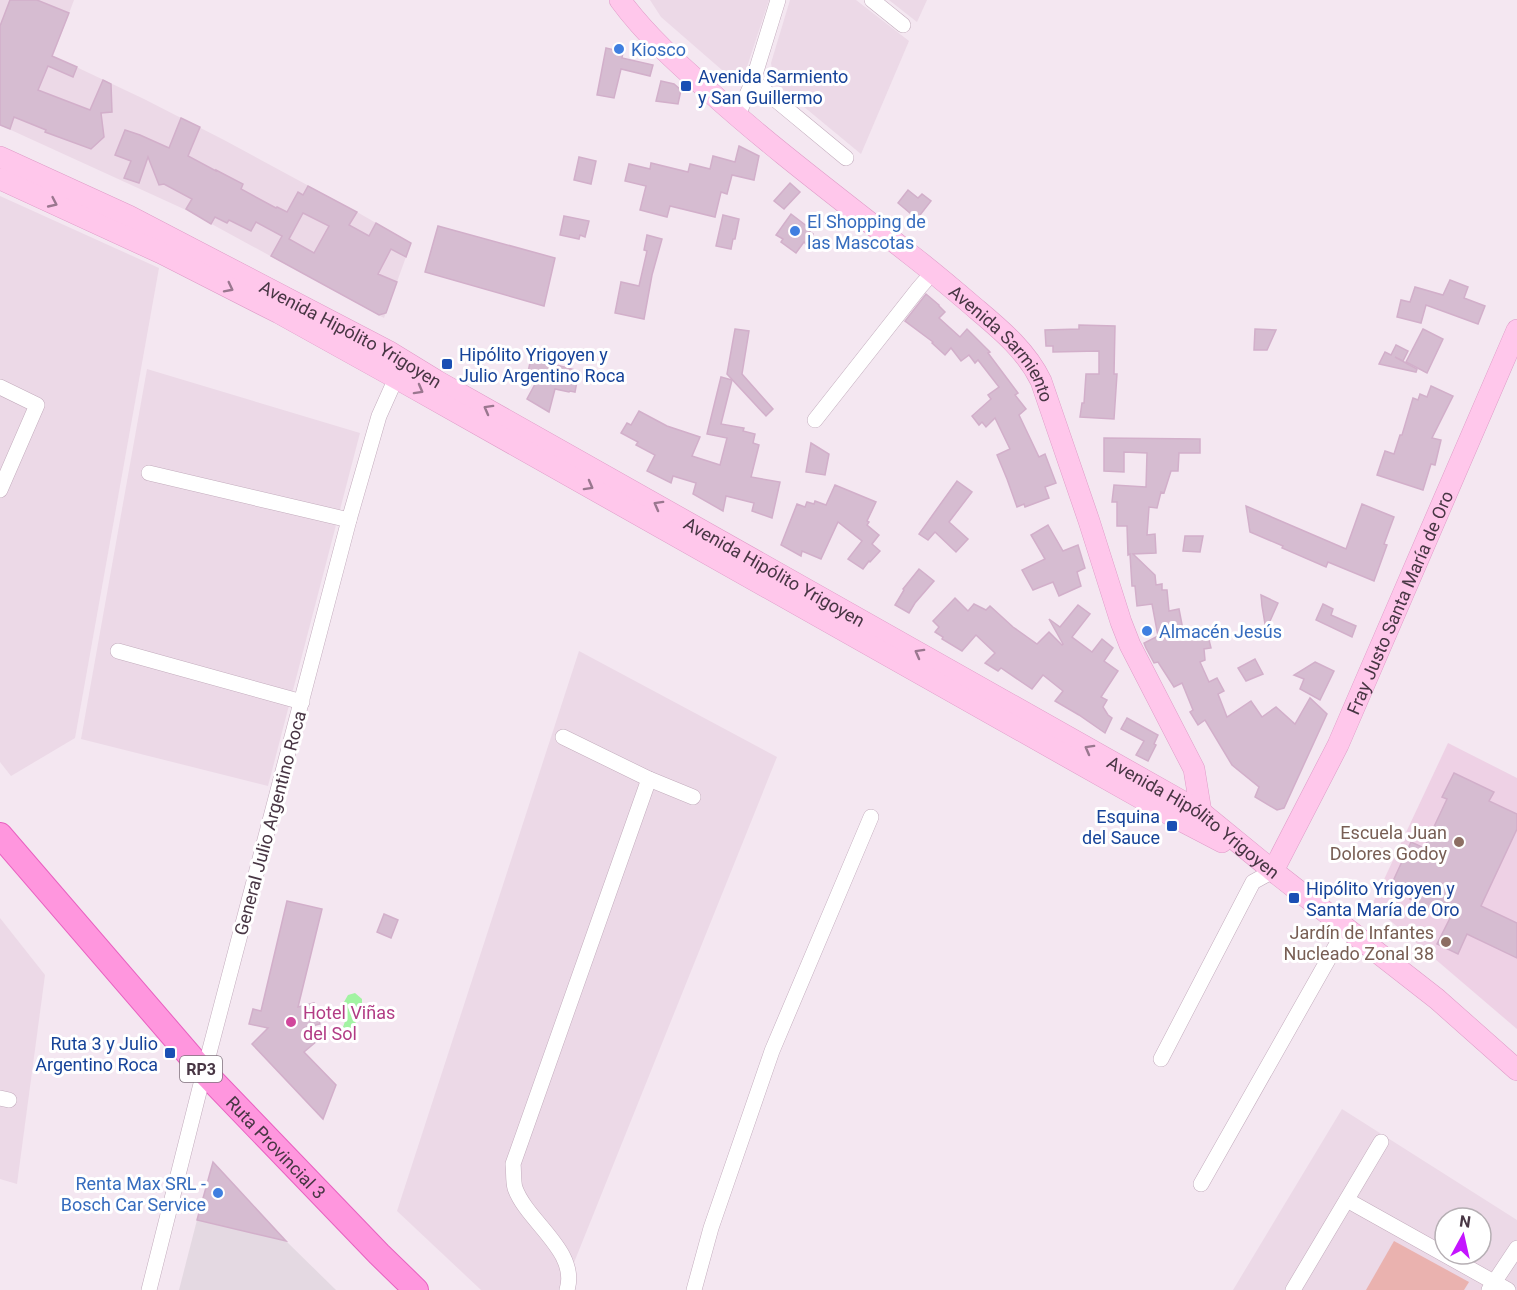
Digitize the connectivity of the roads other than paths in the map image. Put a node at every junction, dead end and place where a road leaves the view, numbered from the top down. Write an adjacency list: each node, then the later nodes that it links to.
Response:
1 (620, 0): 6 (main road, Avenida Sarmiento)
2 (778, 0): 5 (street)
3 (872, 0): 4 (street)
4 (903, 25)
5 (753, 81): 6 (street); 8 (street)
6 (737, 117): 10 (main road, Avenida Sarmiento)
7 (0, 157): 12 (main road, Avenida Hipólito Yrigoyen)
8 (846, 158)
9 (0, 178): 12 (main road, Avenida Hipólito Yrigoyen, one-way to 12)
10 (933, 272): 14 (street); 24 (main road, Avenida Sarmiento)
11 (1517, 330): 26 (main road, Fray Justo Santa María de Oro)
12 (401, 370): 17 (street, General Julio Argentino Roca); 24 (main road, Avenida Hipólito Yrigoyen)
13 (0, 387): 16 (street)
14 (815, 420)
15 (149, 472): 17 (street)
16 (0, 490)
17 (349, 520): 19 (street, General Julio Argentino Roca)
18 (118, 651): 19 (street)
19 (302, 702): 30 (street, General Julio Argentino Roca)
20 (564, 737): 21 (street)
21 (649, 779): 22 (street); 38 (street)
22 (693, 797)
23 (871, 818): 39 (street)
24 (1199, 820): 26 (main road, Avenida Hipólito Yrigoyen)
25 (0, 835): 30 (main road, Ruta Provincial 3 / RP3)
26 (1273, 871): 27 (main road, Avenida Hipólito Yrigoyen); 28 (street)
27 (1346, 928): 29 (main road, Avenida Hipólito Yrigoyen); 32 (street)
28 (1161, 1059)
29 (1517, 1070)
30 (204, 1072): 36 (street, General Julio Argentino Roca); 37 (main road, Ruta Provincial 3 / RP3)
31 (1381, 1142): 33 (street)
32 (1201, 1184)
33 (1347, 1200): 35 (street); 40 (street)
34 (1517, 1248): 35 (street)
35 (1497, 1288)
36 (149, 1290)
37 (416, 1290)
38 (567, 1290)
39 (694, 1290)
40 (1293, 1290)

